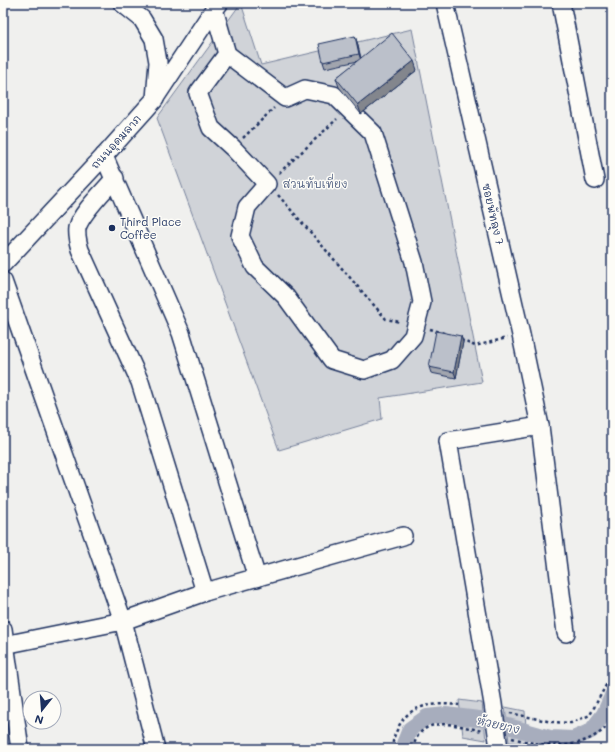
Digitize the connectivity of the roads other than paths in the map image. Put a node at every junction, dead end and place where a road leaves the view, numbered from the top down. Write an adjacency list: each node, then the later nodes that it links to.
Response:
1 (122, 3): 6 (street)
2 (445, 3): 12 (street, ซอยพัทลุง 7)
3 (561, 3): 9 (street)
4 (217, 6): 5 (street); 6 (street, ถนนอุดมลาภ)
5 (227, 54): 5 (street)
6 (155, 99): 7 (street, ถนนอุดมลาภ)
7 (104, 156): 8 (street); 10 (street, ถนนอุดมลาภ)
8 (115, 178): 14 (street); 15 (street)
9 (595, 180)
10 (3, 264)
11 (3, 282): 16 (street)
12 (540, 426): 17 (street, ซอยพัทลุง 7); 19 (street)
13 (403, 536): 14 (street)
14 (257, 578): 15 (street)
15 (205, 592): 16 (street)
16 (122, 621): 18 (street); 21 (street)
17 (566, 633)
18 (4, 637): 20 (street)
19 (498, 742)
20 (20, 749)
21 (156, 749)

